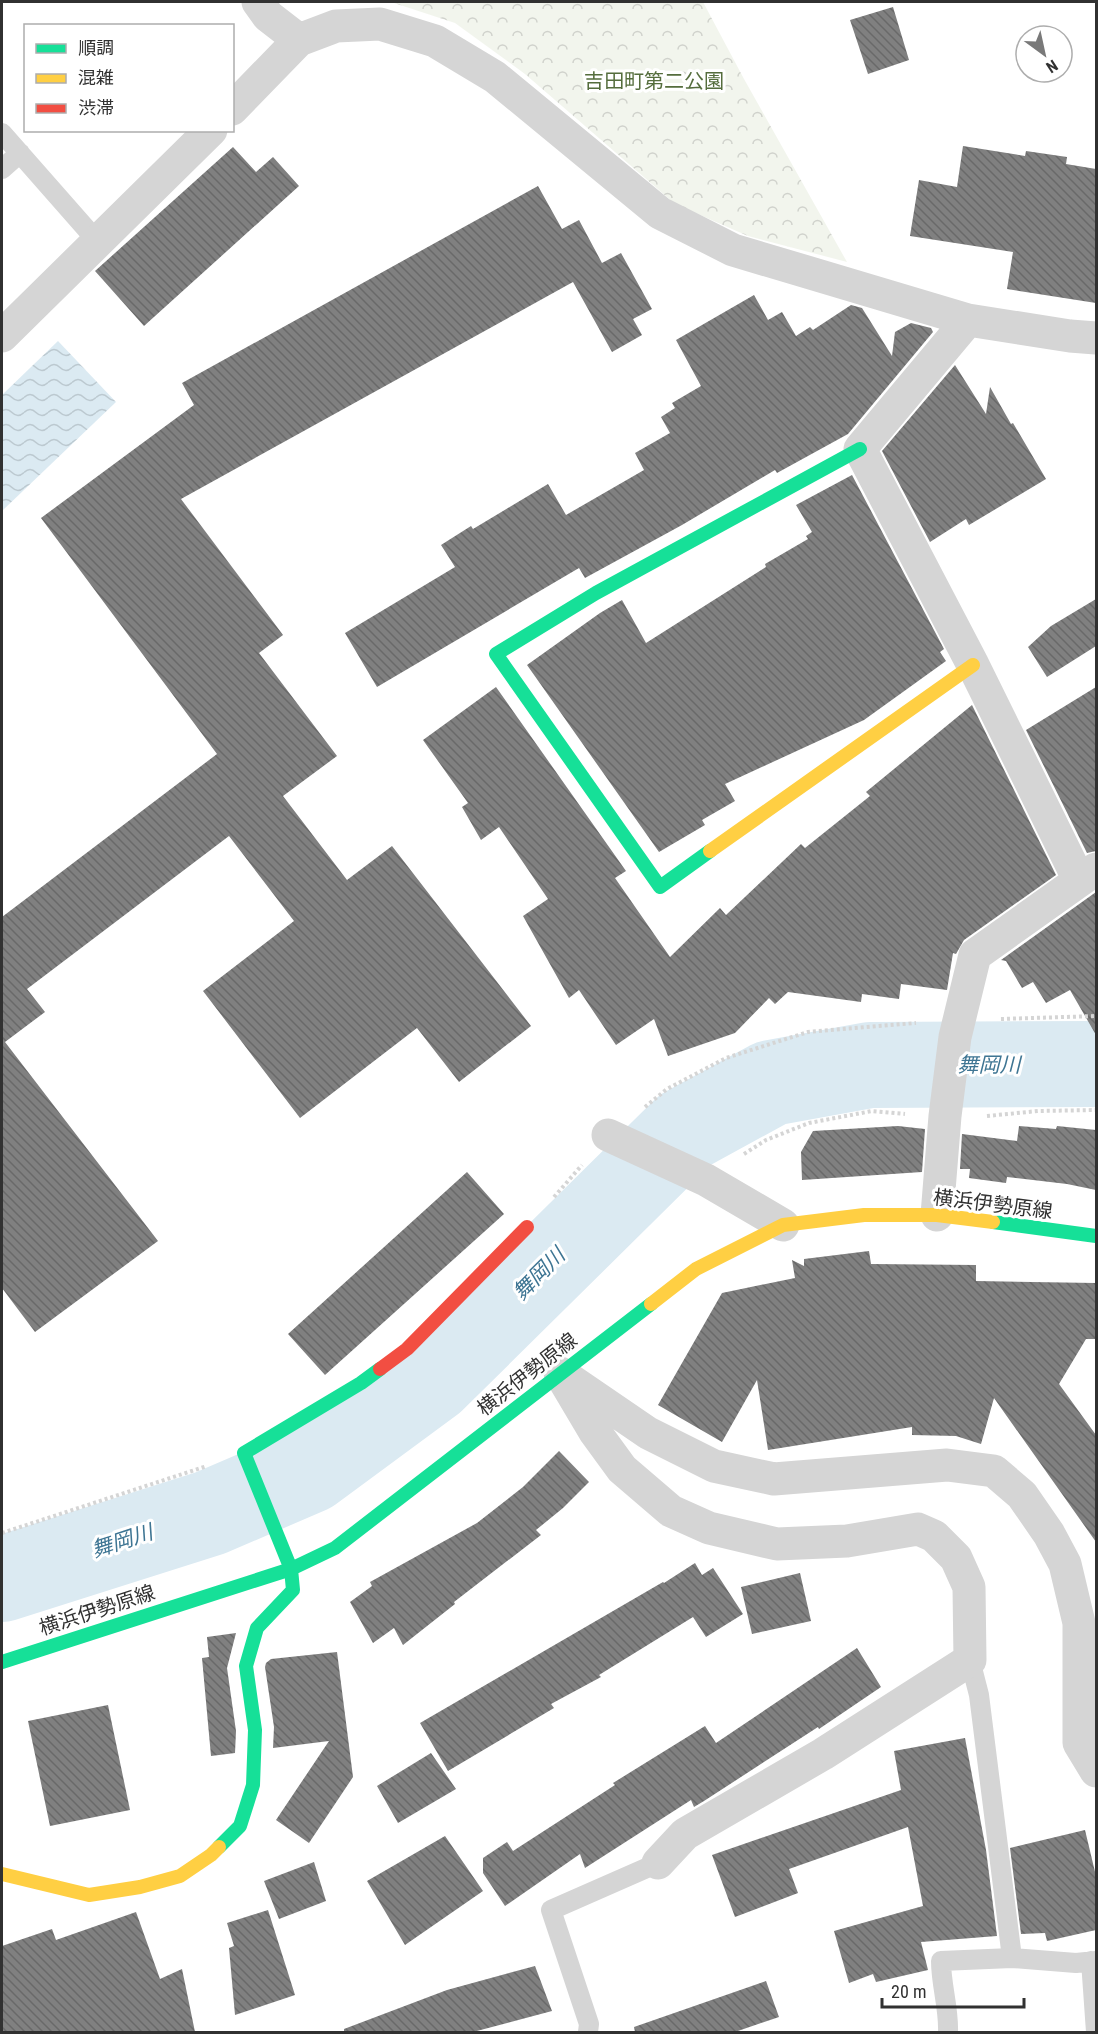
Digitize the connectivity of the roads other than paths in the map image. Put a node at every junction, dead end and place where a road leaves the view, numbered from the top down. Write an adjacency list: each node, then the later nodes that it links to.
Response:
1 (258, 2): 2 (street)
2 (298, 40): 3 (street); 9 (street)
3 (234, 107)
4 (209, 132): 8 (street)
5 (2, 133): 6 (lane)
6 (20, 153): 7 (lane); 8 (lane)
7 (2, 169)
8 (98, 241): 10 (street)
9 (968, 320): 11 (street); 12 (street)
10 (2, 336)
11 (1096, 338)
12 (860, 449): 13 (street); 13 (street)
13 (973, 665): 14 (street)
14 (1088, 875): 16 (street)
15 (618, 1140): 17 (street)
16 (937, 1215): 17 (street, 横浜伊勢原線); 19 (street, 横浜伊勢原線)
17 (783, 1225): 20 (street, 横浜伊勢原線)
18 (527, 1227): 21 (street)
19 (1096, 1236)
20 (560, 1373): 21 (street, 横浜伊勢原線); 22 (street); 24 (street)
21 (291, 1569): 23 (street, 横浜伊勢原線); 26 (street)
22 (970, 1659): 25 (street); 27 (lane)
23 (2, 1662)
24 (1096, 1771)
25 (658, 1863): 29 (lane)
26 (2, 1874)
27 (1012, 1958): 28 (lane); 30 (lane)
28 (1094, 1961): 31 (lane)
29 (588, 2032)
30 (948, 2032)
31 (1096, 2032)

